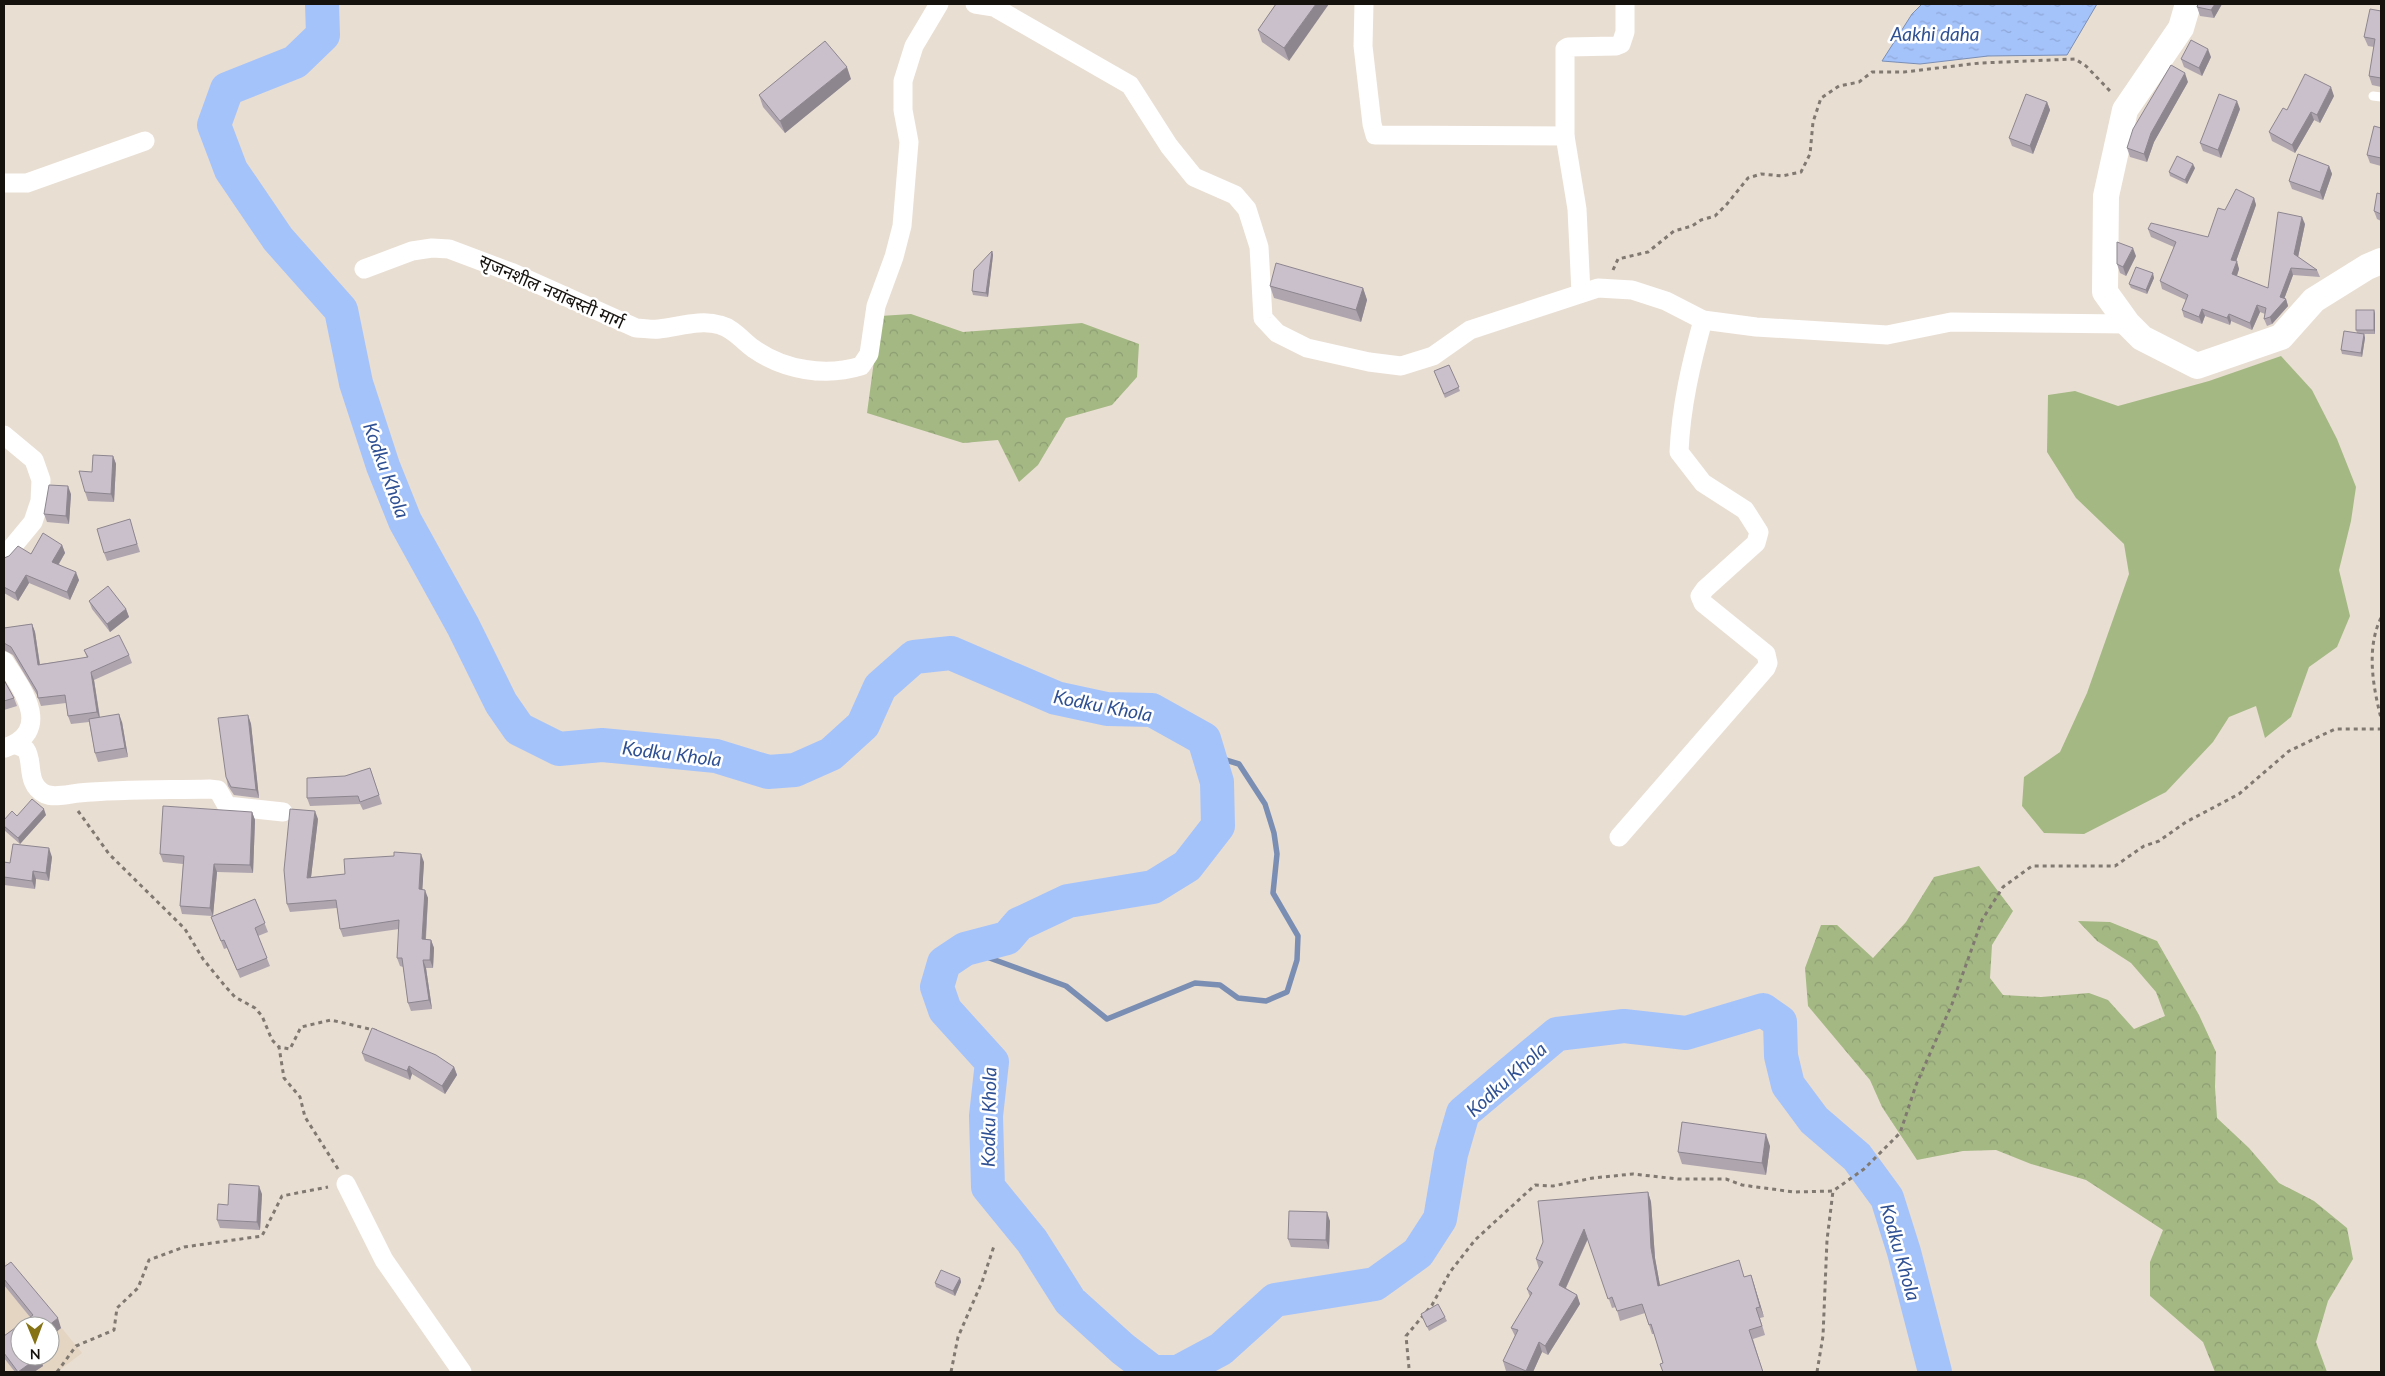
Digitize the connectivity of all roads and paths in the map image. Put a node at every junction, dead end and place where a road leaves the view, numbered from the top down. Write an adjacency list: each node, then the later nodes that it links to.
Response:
1 (940, 4): 11 (street, सृजनशील नयांबस्ती मार्ग)
2 (975, 4): 12 (street)
3 (1364, 4): 7 (street)
4 (1624, 4): 7 (street)
5 (2188, 4): 6 (street)
6 (2126, 110): 12 (path); 14 (street)
7 (1565, 136): 12 (street)
8 (145, 141): 9 (street)
9 (4, 183)
10 (2381, 262): 14 (street)
11 (364, 269)
12 (1590, 290): 13 (street)
13 (1702, 320): 14 (street); 24 (street)
14 (2128, 324)
15 (4, 435): 16 (street)
16 (4, 557)
17 (2381, 618): 19 (path)
18 (4, 661): 21 (street)
19 (2381, 718)
20 (2381, 729): 28 (path)
21 (10, 747): 22 (street)
22 (67, 794): 23 (street); 26 (path)
23 (283, 812)
24 (1619, 837)
25 (378, 1031): 26 (path)
26 (279, 1047): 27 (path)
27 (346, 1184): 31 (path); 32 (street)
28 (1833, 1192): 30 (path); 34 (path)
29 (994, 1246): 33 (path)
30 (1409, 1368)
31 (57, 1372)
32 (462, 1372)
33 (951, 1372)
34 (1817, 1372)

